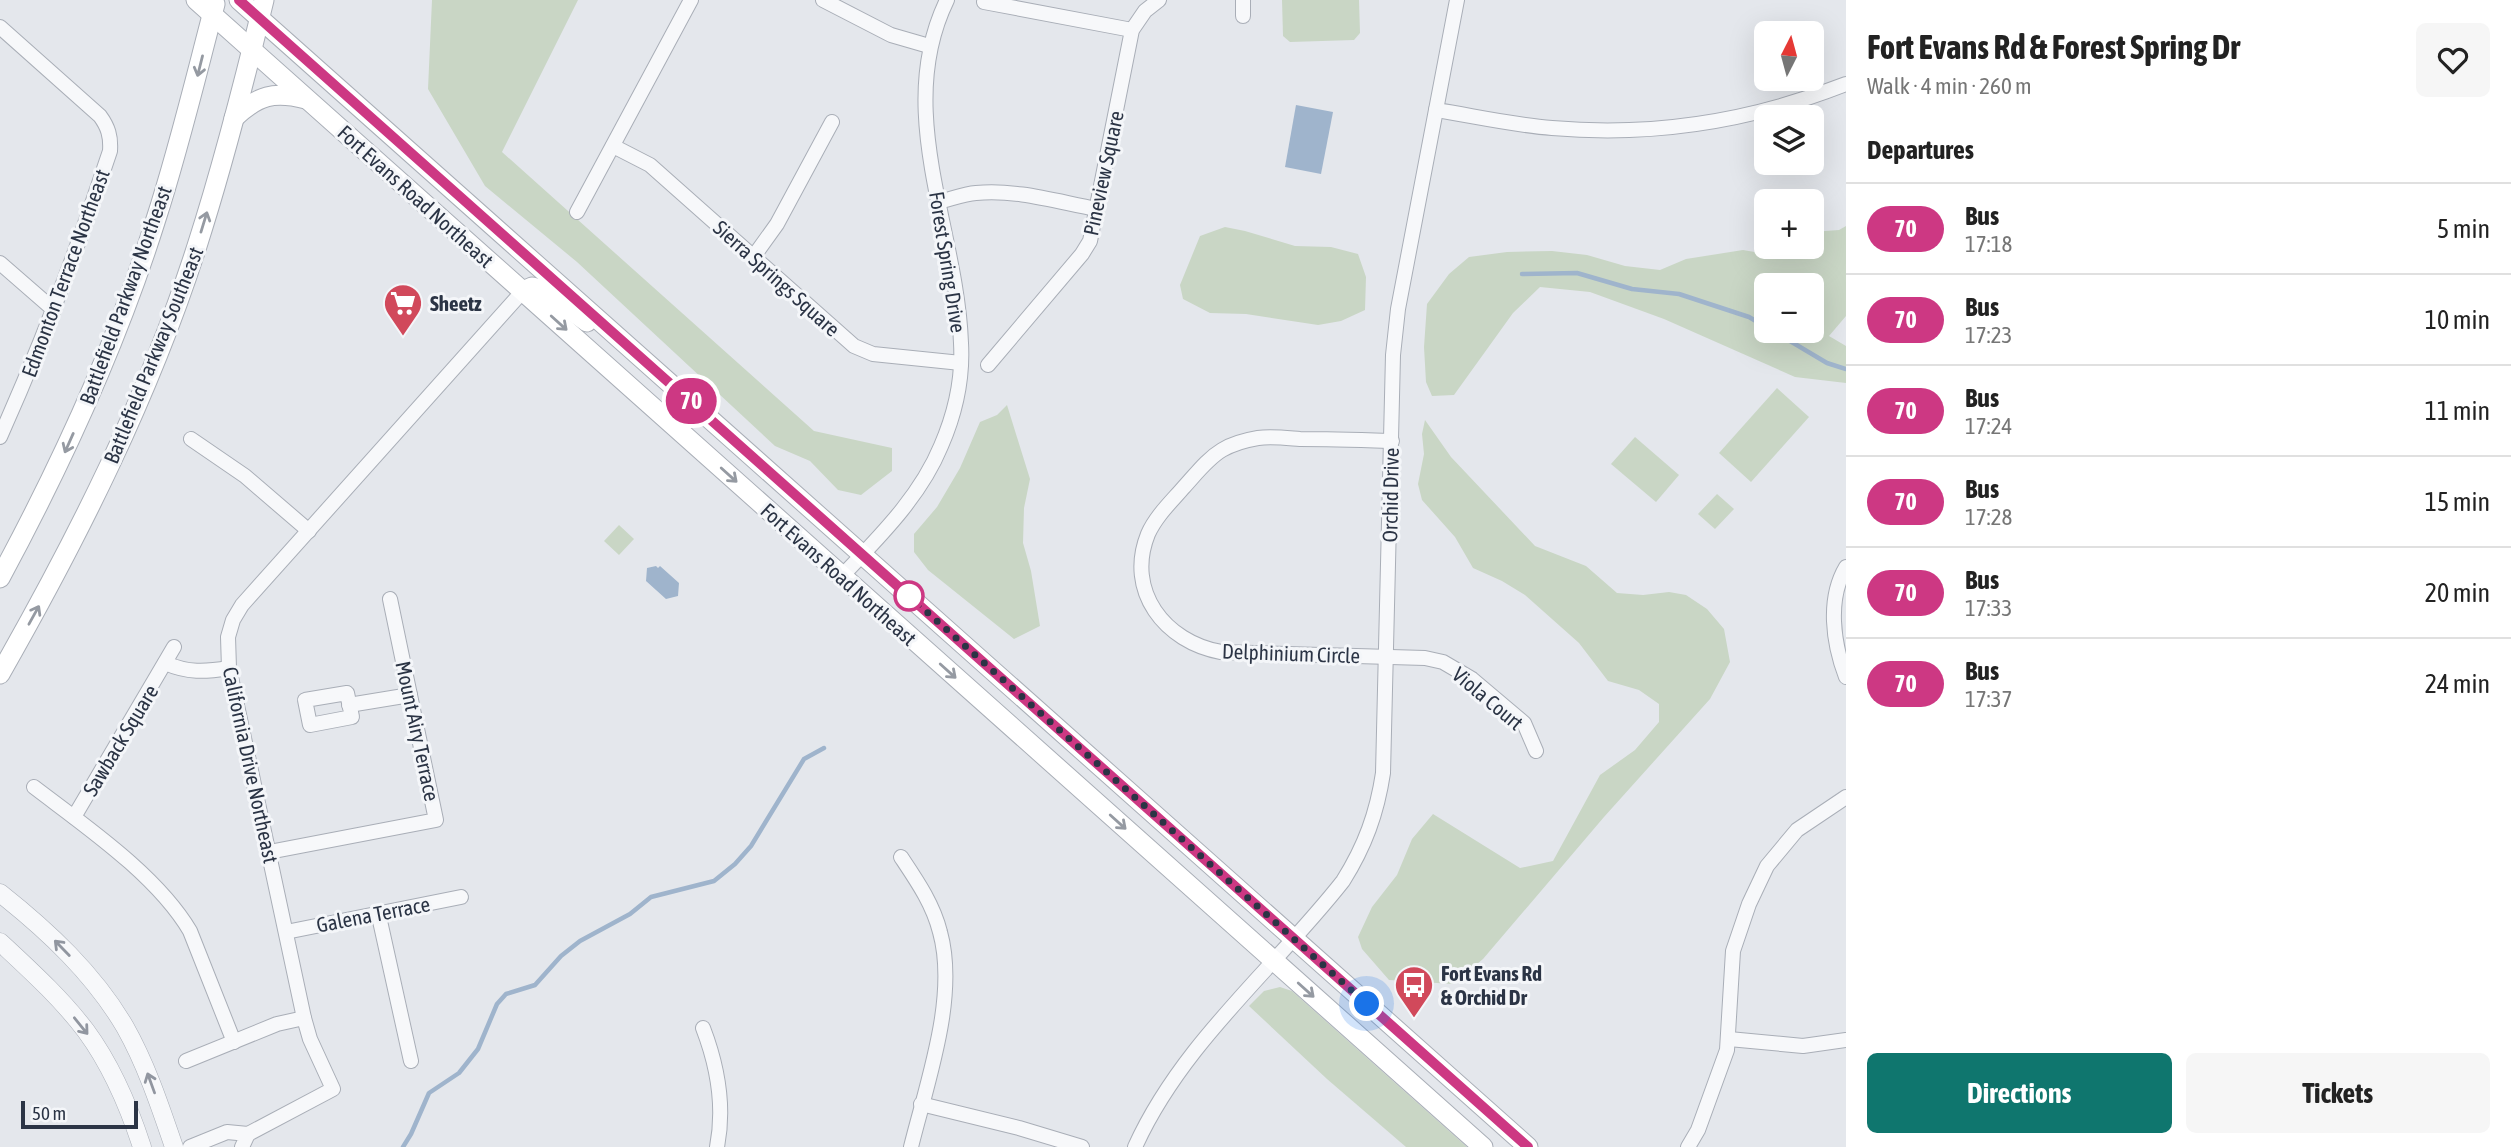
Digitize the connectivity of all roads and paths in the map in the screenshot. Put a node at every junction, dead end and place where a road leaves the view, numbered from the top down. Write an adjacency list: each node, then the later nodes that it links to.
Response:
1 (196, 0): 10 (main road, Fort Evans Road Northeast)
2 (239, 0): 11 (main road, Fort Evans Road Northeast)
3 (691, 0): 22 (street)
4 (823, 0): 15 (street)
5 (947, 0): 15 (street, Forest Spring Drive)
6 (1159, 0): 14 (street, Pineview Square)
7 (1243, 0): 12 (street)
8 (1457, 0): 19 (street, Orchid Drive)
9 (984, 2): 14 (street)
10 (214, 7): 16 (main road, Fort Evans Road Northeast); 40 (main road, Battlefield Parkway Northeast, one-way to 40)
11 (261, 9): 16 (main road, Battlefield Parkway Southeast); 32 (main road, Fort Evans Road Northeast)
12 (1243, 16)
13 (0, 27): 29 (street, Edmonton Terrace Northeast)
14 (1132, 30): 24 (street, Pineview Square)
15 (929, 46): 23 (street, Forest Spring Drive)
16 (252, 50): 18 (main road, Fort Evans Road Northeast); 20 (main road, Battlefield Parkway Southeast)
17 (1846, 84): 19 (street)
18 (308, 100): 20 (main road); 28 (main road, Fort Evans Road Northeast)
19 (1436, 110): 35 (street, Orchid Drive)
20 (234, 118): 46 (main road, Battlefield Parkway Southeast, one-way to 20)
21 (832, 122): 26 (street)
22 (613, 146): 25 (street); 26 (street, Sierra Springs Square)
23 (938, 202): 24 (street); 30 (street, Forest Spring Drive)
24 (1097, 209): 31 (street, Pineview Square)
25 (577, 212)
26 (754, 257): 30 (street, Sierra Springs Square)
27 (0, 262): 29 (street)
28 (523, 291): 32 (main road); 36 (street, California Drive Northeast); 39 (main road, Fort Evans Road Northeast, one-way to 39)
29 (54, 310): 33 (street, Edmonton Terrace Northeast)
30 (961, 363): 37 (street, Forest Spring Drive)
31 (988, 365)
32 (659, 373): 37 (main road, Fort Evans Road Northeast)
33 (0, 437)
34 (191, 439): 36 (street)
35 (1392, 441): 43 (street, Orchid Drive); 43 (street, Delphinium Circle)
36 (309, 531): 45 (street, California Drive Northeast)
37 (862, 554): 39 (street, Forest Spring Drive); 60 (main road, Fort Evans Road Northeast)
38 (1846, 567): 47 (street)
39 (842, 576): 62 (main road, Fort Evans Road Northeast, one-way to 62)
40 (0, 578)
41 (390, 599): 48 (street, Mount Airy Terrace)
42 (174, 647): 44 (street, Sawback Square)
43 (1387, 656): 50 (street, Viola Court); 60 (street, Orchid Drive)
44 (165, 663): 45 (street, Sawback Square); 53 (street, Sawback Square)
45 (229, 668): 54 (street, California Drive Northeast)
46 (0, 674)
47 (1846, 677)
48 (410, 695): 49 (street); 54 (street, Mount Airy Terrace)
49 (349, 705)
50 (1536, 751)
51 (34, 787): 53 (street, Sawback Square)
52 (1846, 797): 65 (street)
53 (74, 817): 67 (street, Sawback Square)
54 (269, 852): 59 (street, California Drive Northeast)
55 (901, 857): 70 (street)
56 (0, 893): 73 (street, one-way to 56)
57 (461, 897): 58 (street, Galena Terrace)
58 (378, 912): 59 (street, Galena Terrace); 69 (street)
59 (286, 932): 63 (street, California Drive Northeast)
60 (1293, 939): 62 (street, Orchid Drive); 80 (main road, Fort Evans Road Northeast)
61 (0, 942): 72 (street, one-way to 72)
62 (1274, 961): 78 (street, Orchid Drive); 79 (main road, Fort Evans Road Northeast, one-way to 79)
63 (304, 1018): 67 (street); 71 (street, California Drive Northeast)
64 (703, 1028): 75 (street)
65 (1729, 1039): 66 (street); 81 (street)
66 (1846, 1040)
67 (234, 1042): 68 (street)
68 (186, 1061)
69 (411, 1062)
70 (921, 1104): 76 (street); 77 (street)
71 (245, 1140): 74 (street)
72 (142, 1147)
73 (174, 1147)
74 (190, 1147)
75 (717, 1147)
76 (911, 1147)
77 (1082, 1147)
78 (1135, 1147)
79 (1483, 1147)
80 (1528, 1147)
81 (1688, 1147)

